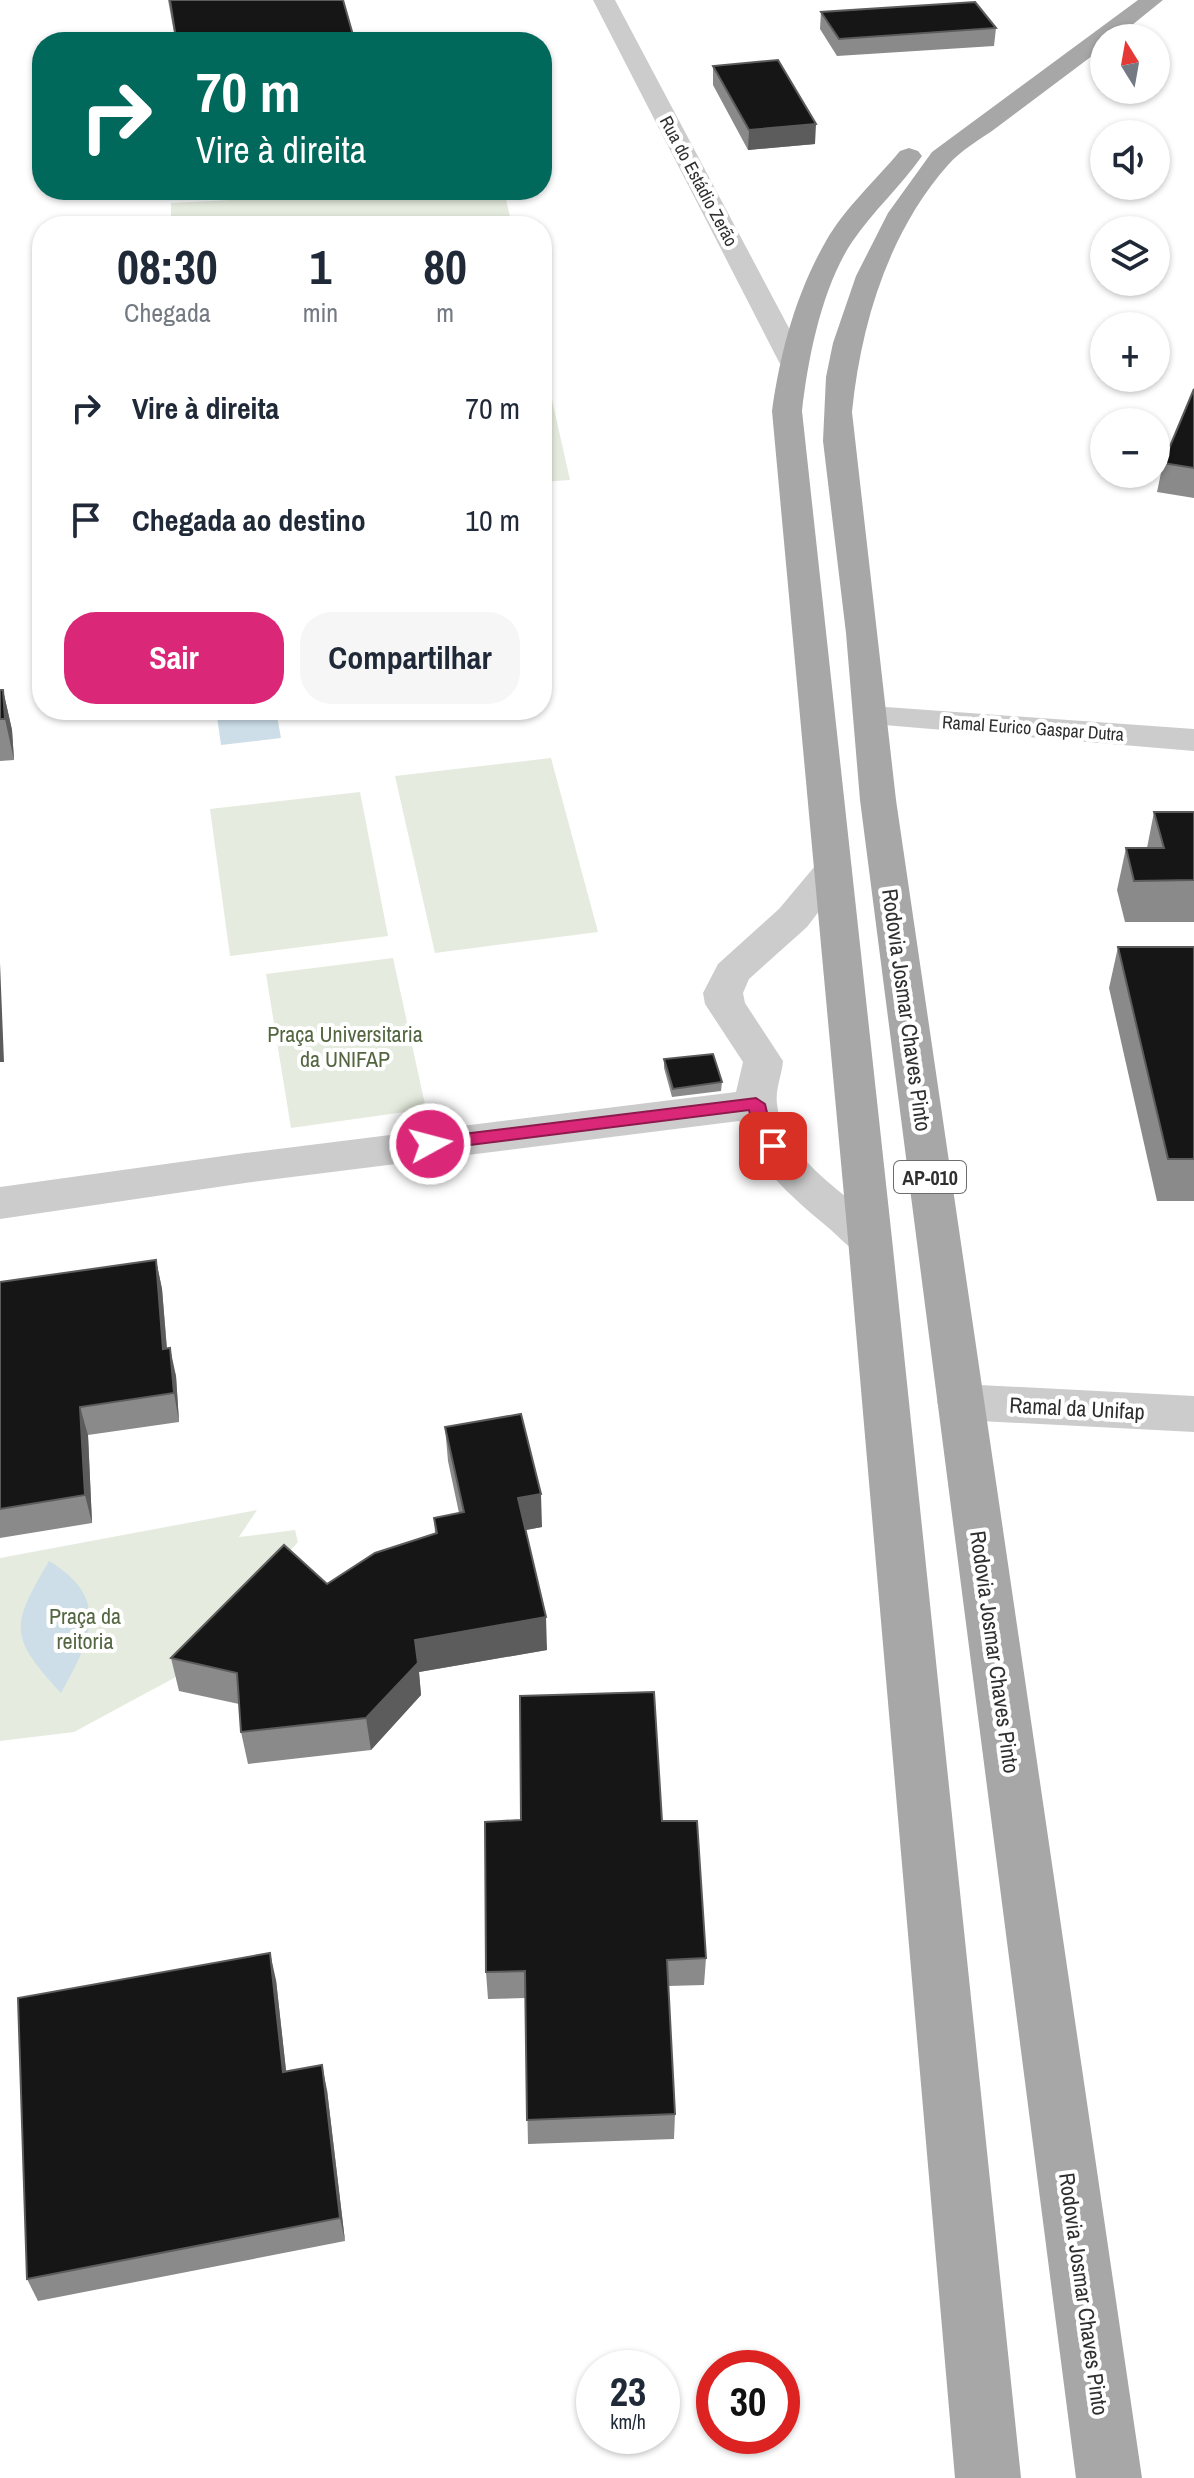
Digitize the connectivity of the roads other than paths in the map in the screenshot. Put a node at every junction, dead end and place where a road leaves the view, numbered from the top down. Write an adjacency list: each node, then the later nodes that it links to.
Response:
1 (604, 0): 4 (street, Rua do Estádio Zerão)
2 (1115, 0): 4 (main road, AP-010)
3 (1152, 0): 5 (main road, Rodovia Josmar Chaves Pinto / AP-010)
4 (793, 362): 7 (main road, AP-010)
5 (872, 716): 6 (street, Ramal Eurico Gaspar Dutra); 11 (main road, Rodovia Josmar Chaves Pinto / AP-010)
6 (1194, 740)
7 (833, 868): 8 (street); 10 (main road, AP-010)
8 (756, 1104): 9 (street); 10 (street)
9 (0, 1203)
10 (870, 1239): 13 (main road, AP-010)
11 (960, 1402): 12 (street, Ramal da Unifap); 14 (main road, Rodovia Josmar Chaves Pinto / AP-010)
12 (1194, 1414)
13 (988, 2478)
14 (1109, 2478)

